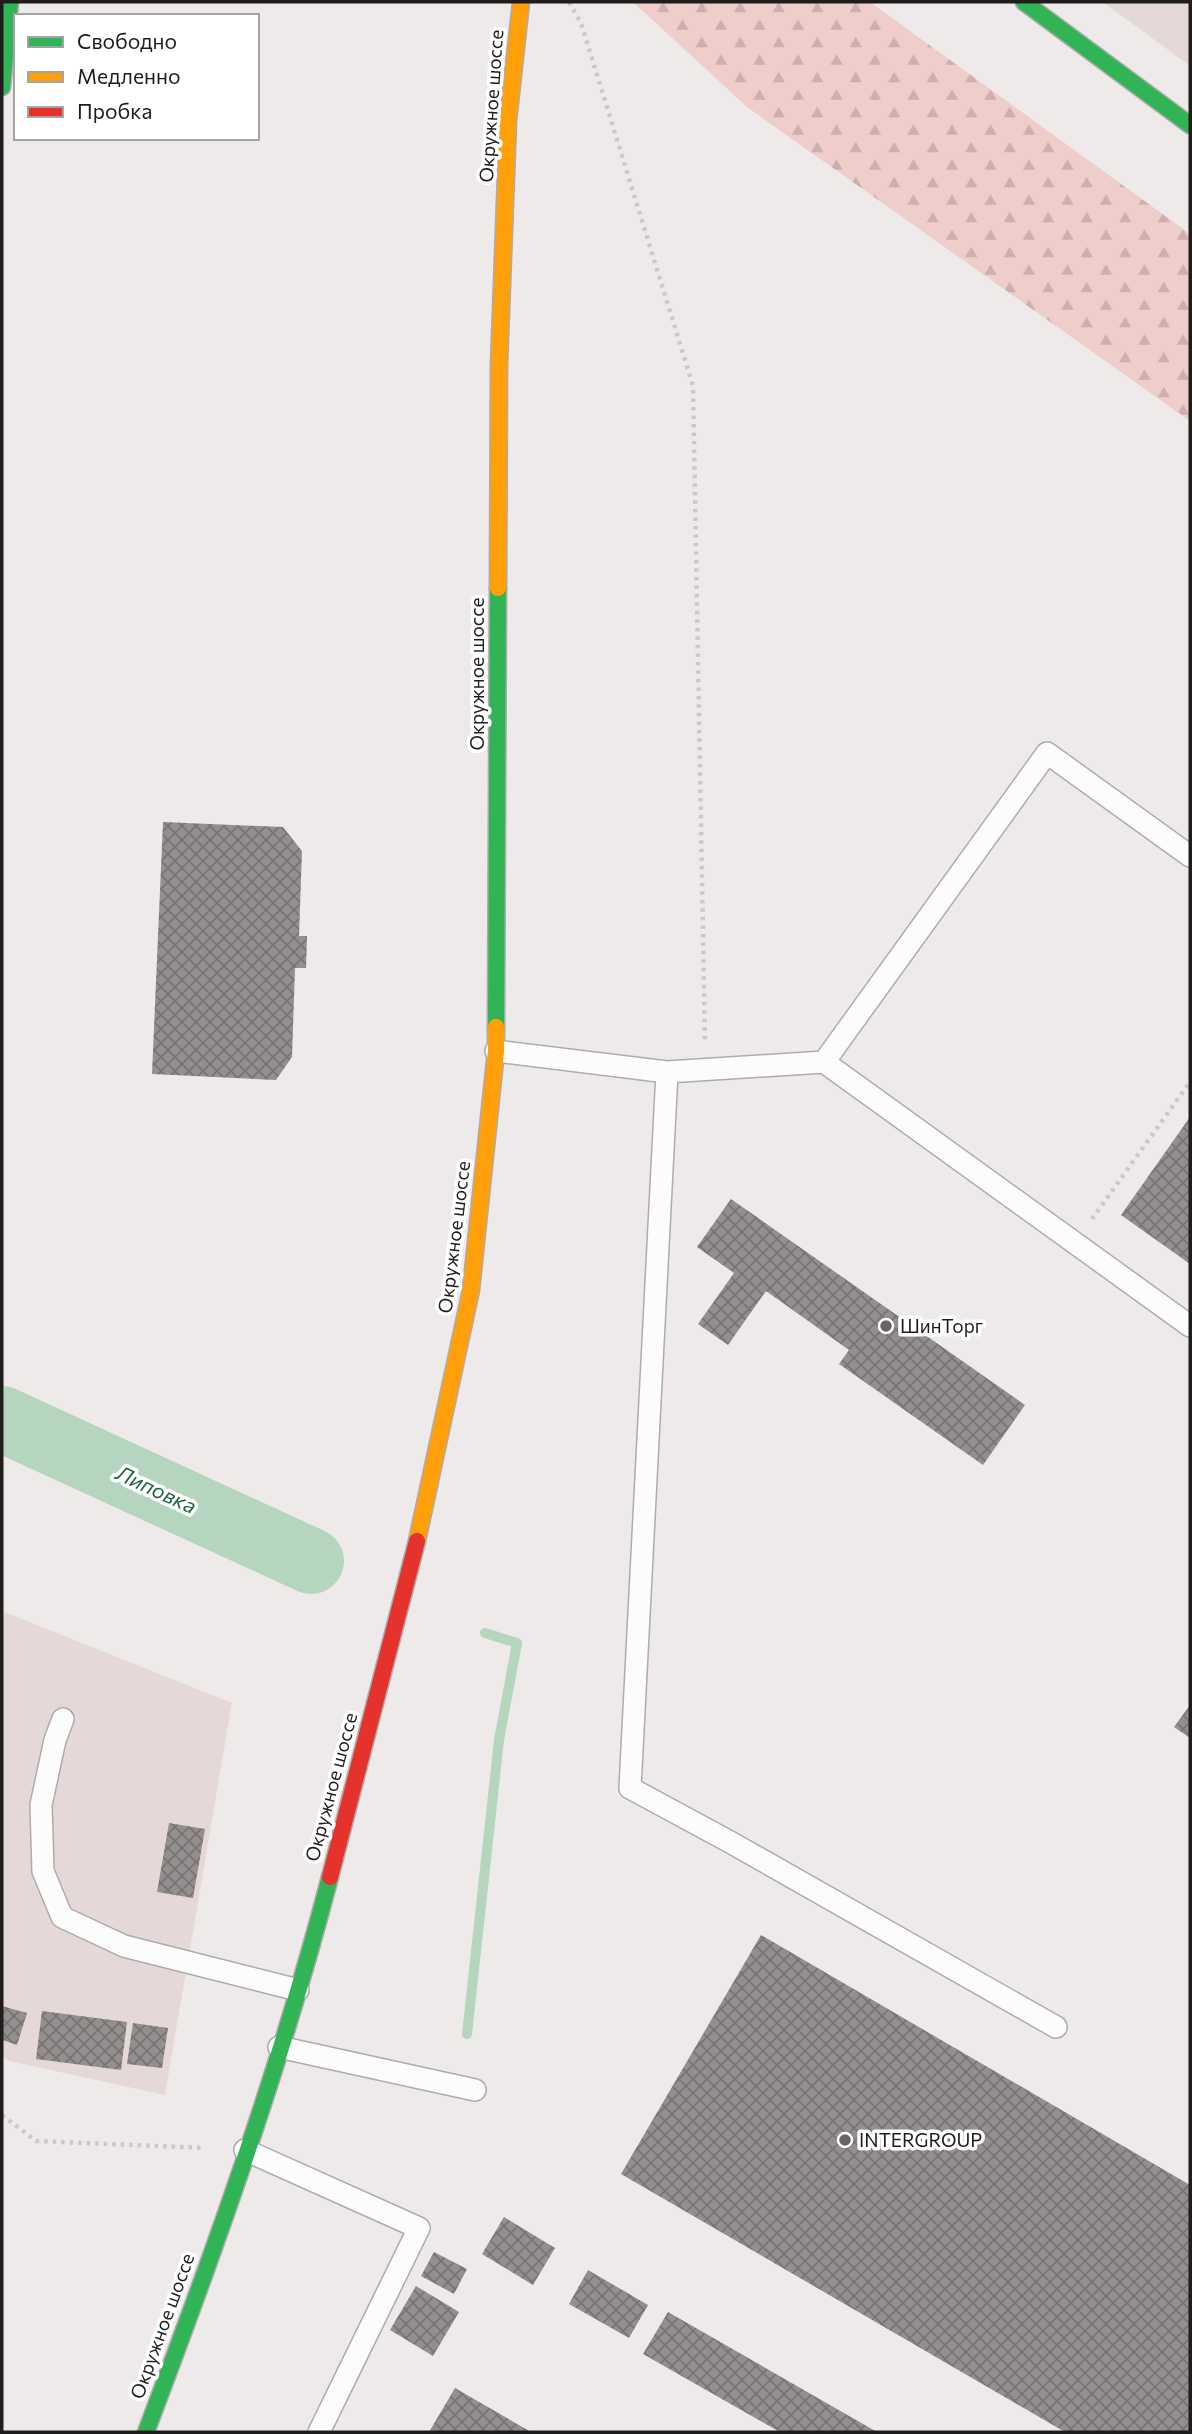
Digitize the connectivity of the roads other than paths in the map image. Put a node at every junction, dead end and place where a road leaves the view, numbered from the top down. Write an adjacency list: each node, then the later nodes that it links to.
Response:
1 (10, 2): 4 (main road)
2 (521, 2): 7 (main road, Окружное шоссе)
3 (1024, 2): 5 (main road)
4 (2, 87)
5 (1190, 125)
6 (1190, 856): 8 (lane)
7 (496, 1051): 9 (lane); 12 (main road, Окружное шоссе)
8 (824, 1062): 9 (lane); 10 (lane)
9 (667, 1072): 13 (lane)
10 (1190, 1326)
11 (63, 1719): 12 (lane)
12 (298, 1990): 14 (main road, Окружное шоссе)
13 (1056, 2027)
14 (279, 2047): 15 (lane); 16 (main road, Окружное шоссе)
15 (475, 2090)
16 (245, 2150): 17 (main road, Окружное шоссе); 18 (lane)
17 (146, 2432)
18 (319, 2432)

